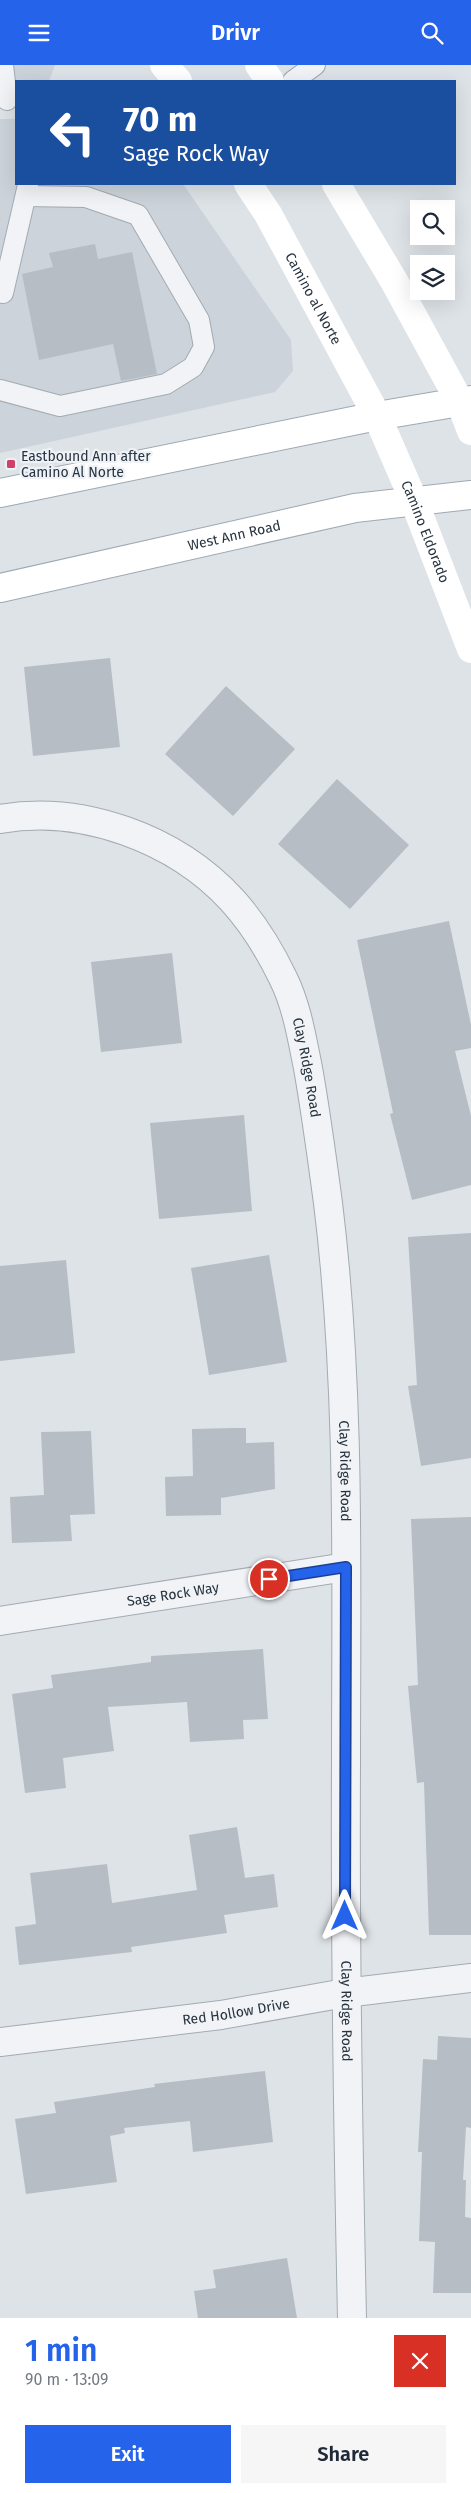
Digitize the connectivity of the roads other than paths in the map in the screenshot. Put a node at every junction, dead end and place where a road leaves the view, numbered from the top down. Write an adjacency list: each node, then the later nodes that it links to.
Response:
1 (3, 65): 8 (lane)
2 (164, 65): 5 (main road)
3 (259, 65): 6 (main road)
4 (315, 65): 7 (lane)
5 (177, 80)
6 (269, 80)
7 (294, 80)
8 (7, 100)
9 (249, 185): 15 (main road, Camino al Norte)
10 (337, 185): 14 (main road)
11 (27, 190): 12 (lane); 13 (lane)
12 (4, 293)
13 (0, 390)
14 (465, 401): 15 (main road); 16 (main road)
15 (377, 416): 17 (main road); 19 (main road, Camino Eldorado)
16 (471, 431)
17 (0, 493)
18 (471, 495): 19 (main road, West Ann Road)
19 (414, 501): 20 (main road, West Ann Road); 21 (main road, Camino Eldorado)
20 (0, 588)
21 (471, 649)
22 (0, 819): 23 (street, Clay Ridge Road)
23 (346, 1567): 24 (street, Sage Rock Way); 26 (street, Clay Ridge Road)
24 (0, 1621)
25 (471, 1978): 26 (street, Red Hollow Drive)
26 (345, 1993): 27 (street, Red Hollow Drive); 28 (street, Clay Ridge Road)
27 (0, 2042)
28 (352, 2318)

